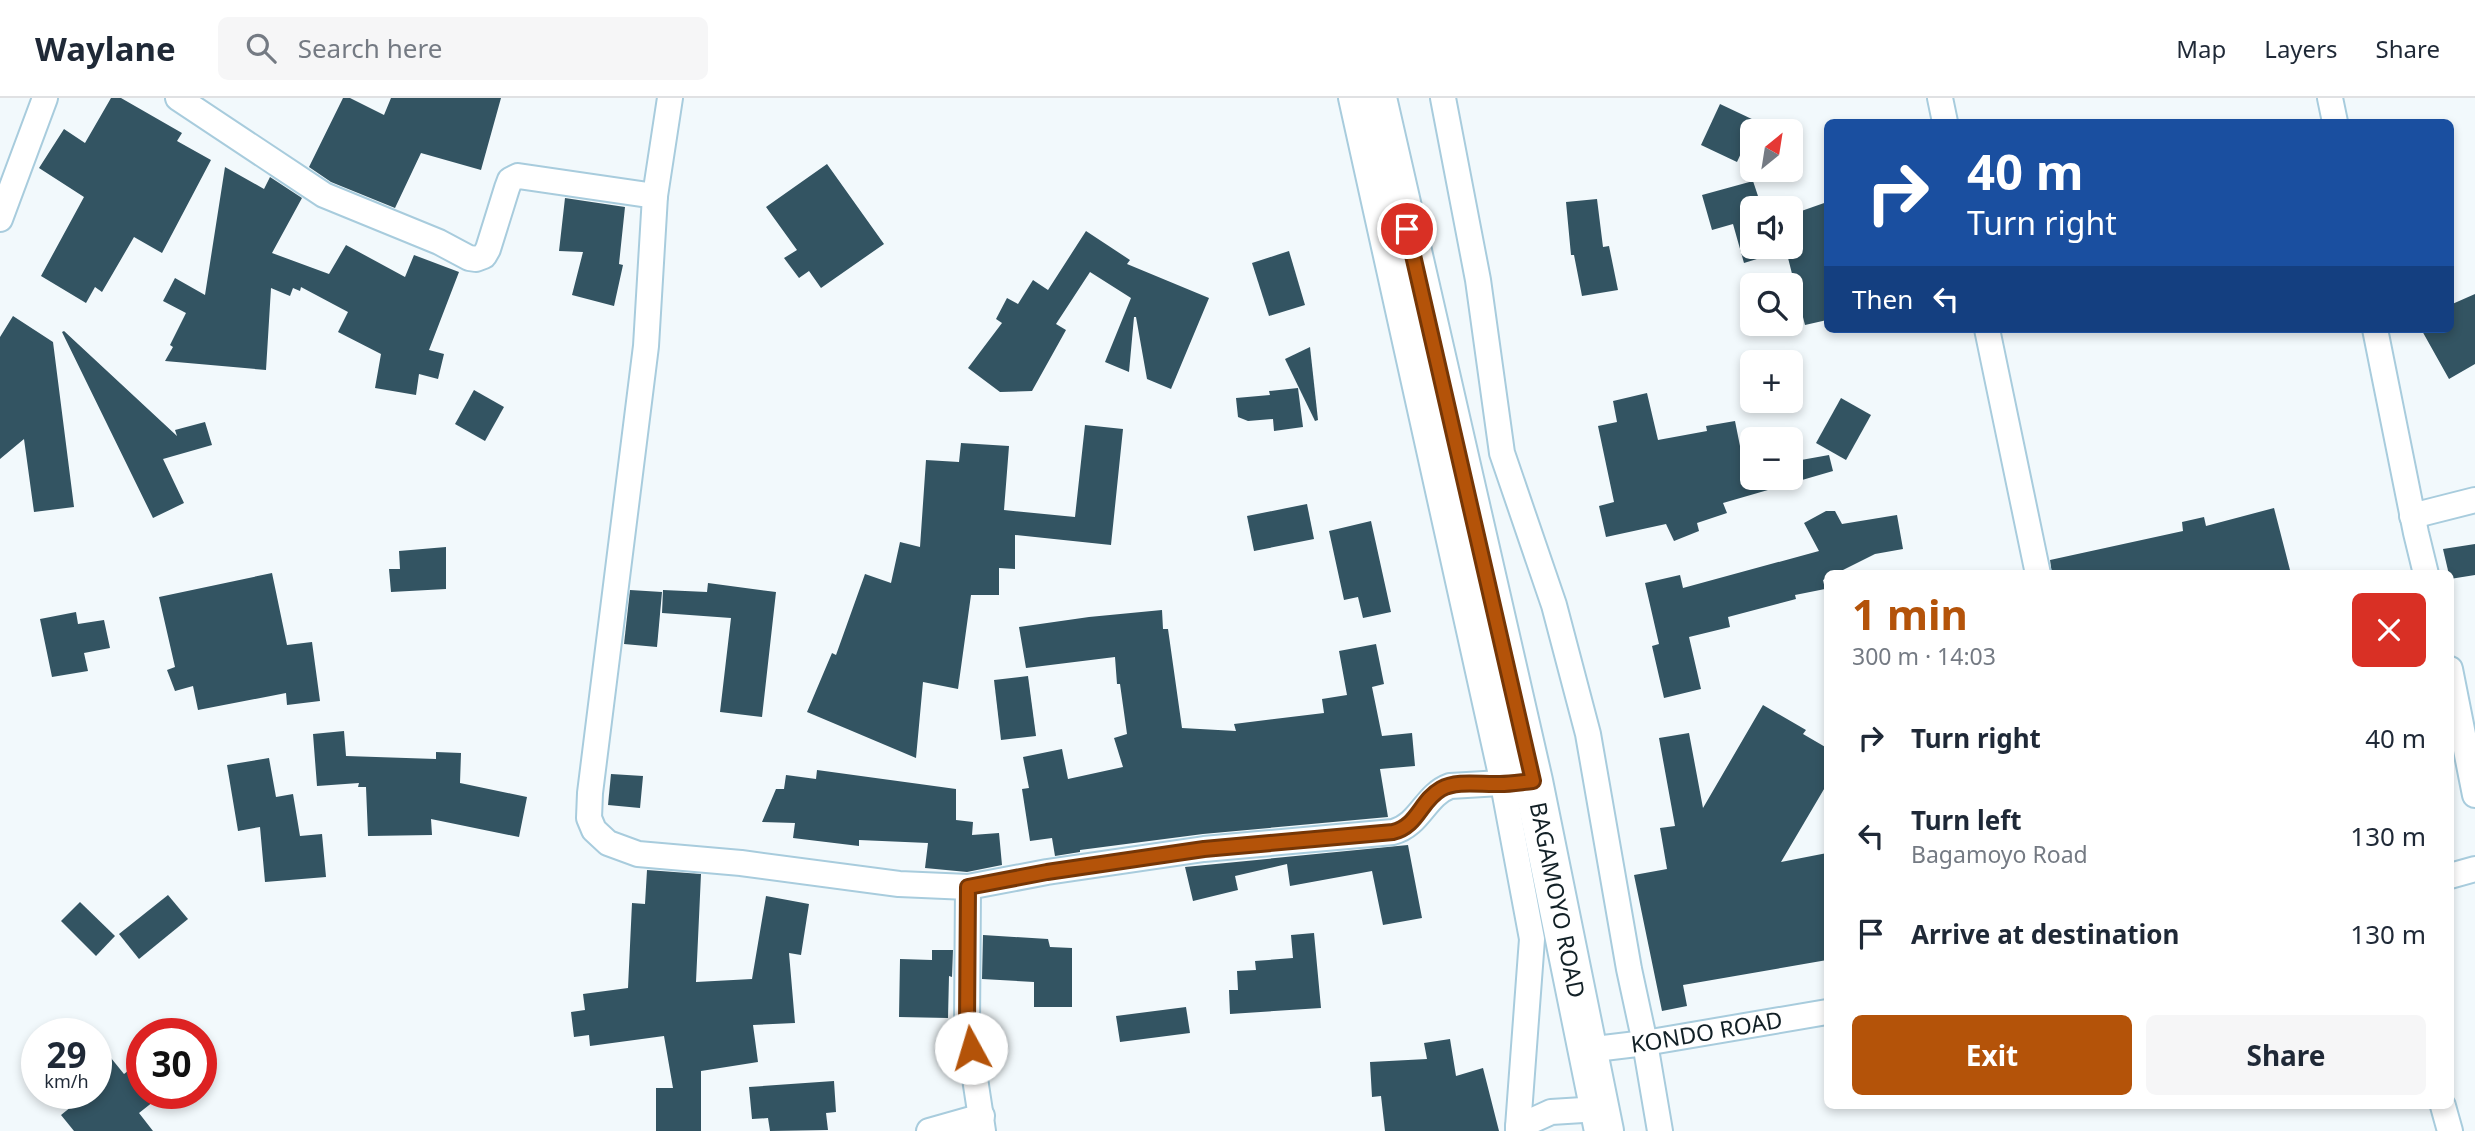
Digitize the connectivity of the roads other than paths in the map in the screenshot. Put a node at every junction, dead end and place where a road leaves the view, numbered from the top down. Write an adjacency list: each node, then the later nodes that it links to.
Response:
1 (44, 98): 12 (street)
2 (178, 98): 11 (street)
3 (670, 98): 11 (street)
4 (1351, 98): 20 (street)
5 (1377, 98): 20 (highway, BAGAMOYO ROAD)
6 (1443, 98): 26 (street)
7 (1940, 98): 9 (street)
8 (2330, 98): 10 (street)
9 (1944, 119)
10 (2334, 119)
11 (655, 196): 24 (street)
12 (0, 219)
13 (1988, 333): 17 (street)
14 (2376, 333): 16 (street)
15 (2475, 499): 16 (street)
16 (2412, 516): 18 (street)
17 (2037, 570)
18 (2425, 570)
19 (2454, 688): 21 (street)
20 (1518, 783): 24 (street); 27 (highway, BAGAMOYO ROAD); 31 (street)
21 (2475, 795)
22 (2475, 869): 23 (street)
23 (2454, 875)
24 (968, 887): 30 (street)
25 (1824, 1013): 26 (street, KONDO ROAD)
26 (1646, 1043): 27 (street, KONDO ROAD); 33 (street)
27 (1587, 1050): 29 (highway, BAGAMOYO ROAD)
28 (2444, 1109): 34 (street)
29 (1601, 1120): 31 (street)
30 (983, 1124): 32 (street)
31 (1518, 1129)
32 (929, 1131)
33 (1660, 1131)
34 (2450, 1131)

